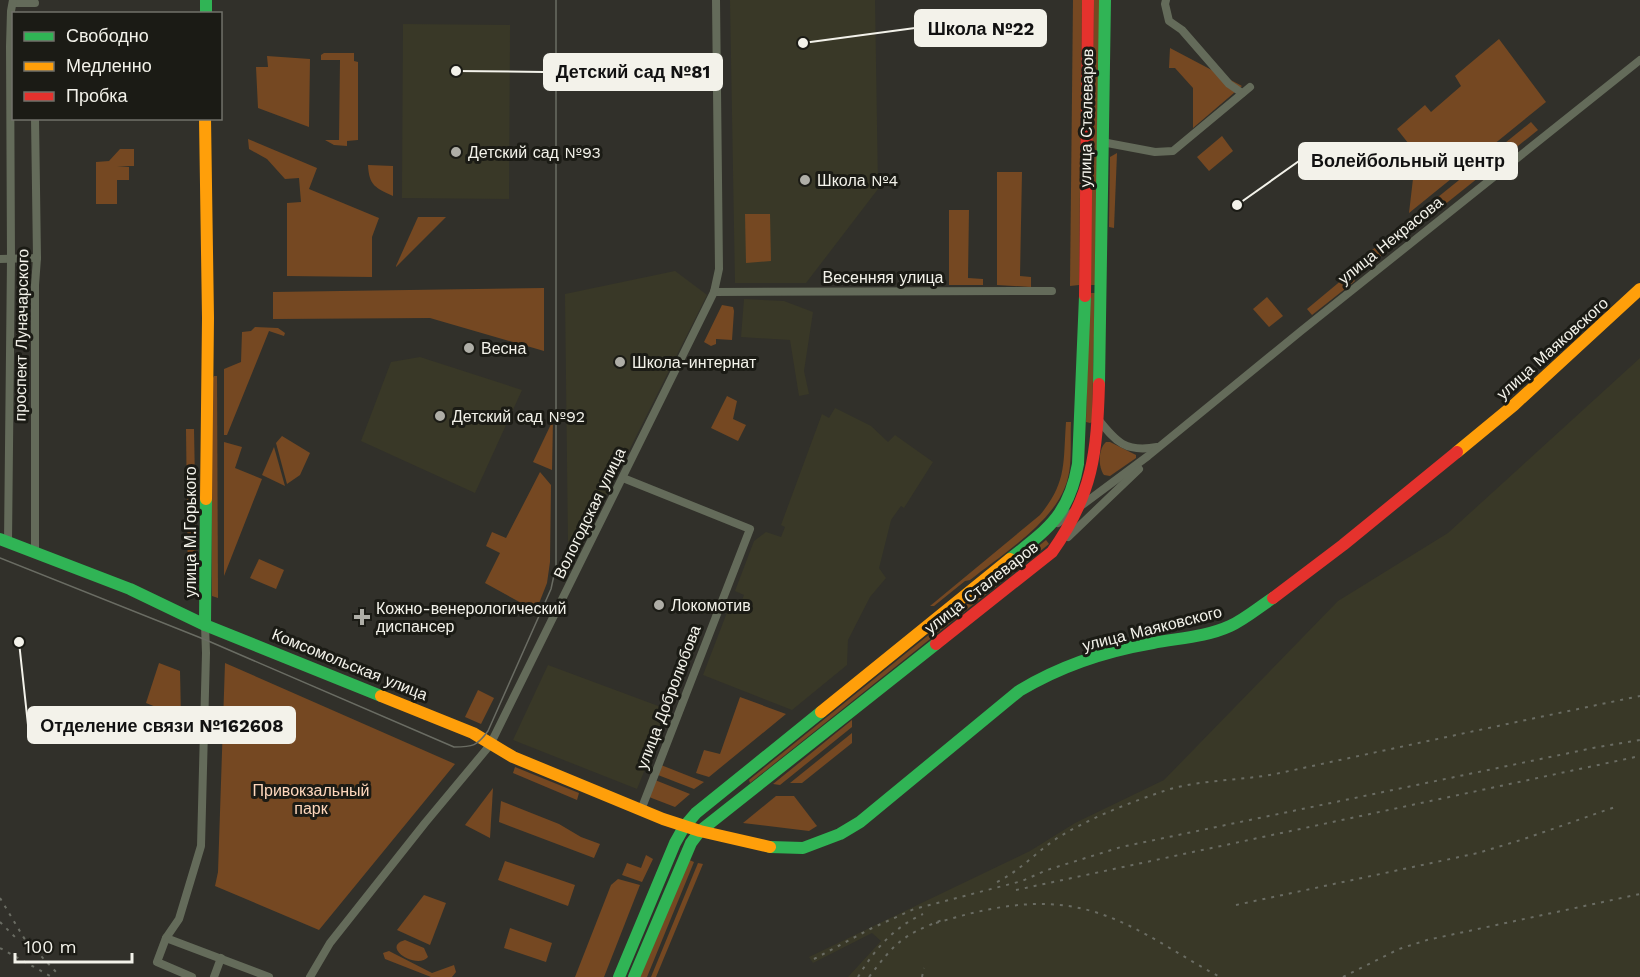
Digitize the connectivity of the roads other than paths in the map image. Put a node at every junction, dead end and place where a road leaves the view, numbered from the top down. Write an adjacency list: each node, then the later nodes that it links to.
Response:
1 (716, 0): 18 (street, Вологодская улица)
2 (1089, 0): 23 (main road, улица Сталеваров)
3 (1105, 0): 12 (main road, улица Сталеваров)
4 (1166, 0): 9 (street)
5 (13, 1): 6 (street); 15 (street, проспект Луначарского)
6 (35, 5)
7 (1640, 60): 20 (street, улица Некрасова)
8 (1250, 87): 9 (street)
9 (1242, 93): 12 (street)
10 (35, 120): 13 (street, проспект Луначарского)
11 (205, 120): 27 (main road, улица М.Горького)
12 (1102, 142): 19 (main road, улица Сталеваров)
13 (37, 258): 15 (street); 25 (street, проспект Луначарского)
14 (0, 259): 15 (street)
15 (11, 259): 24 (street, проспект Луначарского)
16 (1640, 290): 31 (main road, улица Маяковского)
17 (1052, 291): 18 (street, Весенняя улица)
18 (714, 292): 21 (street, Вологодская улица)
19 (1098, 419): 20 (street); 22 (main road, улица Сталеваров)
20 (1161, 446): 22 (street); 26 (street)
21 (622, 478): 28 (street, Вологодская улица); 29 (street, улица Добролюбова)
22 (1082, 506): 23 (street); 26 (main road, улица Сталеваров)
23 (1040, 535): 30 (main road, улица Сталеваров)
24 (4, 541): 25 (main road, Комсомольская улица)
25 (34, 552): 27 (main road, Комсомольская улица)
26 (1053, 552): 31 (main road, улица Сталеваров)
27 (206, 624): 28 (main road, Комсомольская улица); 32 (street, улица М.Горького)
28 (490, 745): 29 (main road, Комсомольская улица); 37 (street, Вологодская улица)
29 (641, 810): 30 (main road, Комсомольская улица)
30 (684, 826): 31 (main road, улица Маяковского); 38 (main road, улица Сталеваров)
31 (700, 831): 39 (main road, улица Сталеваров)
32 (166, 938): 33 (street); 34 (street, улица М.Горького)
33 (221, 958): 35 (street); 36 (street)
34 (192, 977)
35 (213, 977)
36 (269, 977)
37 (310, 977)
38 (619, 977)
39 (634, 977)

